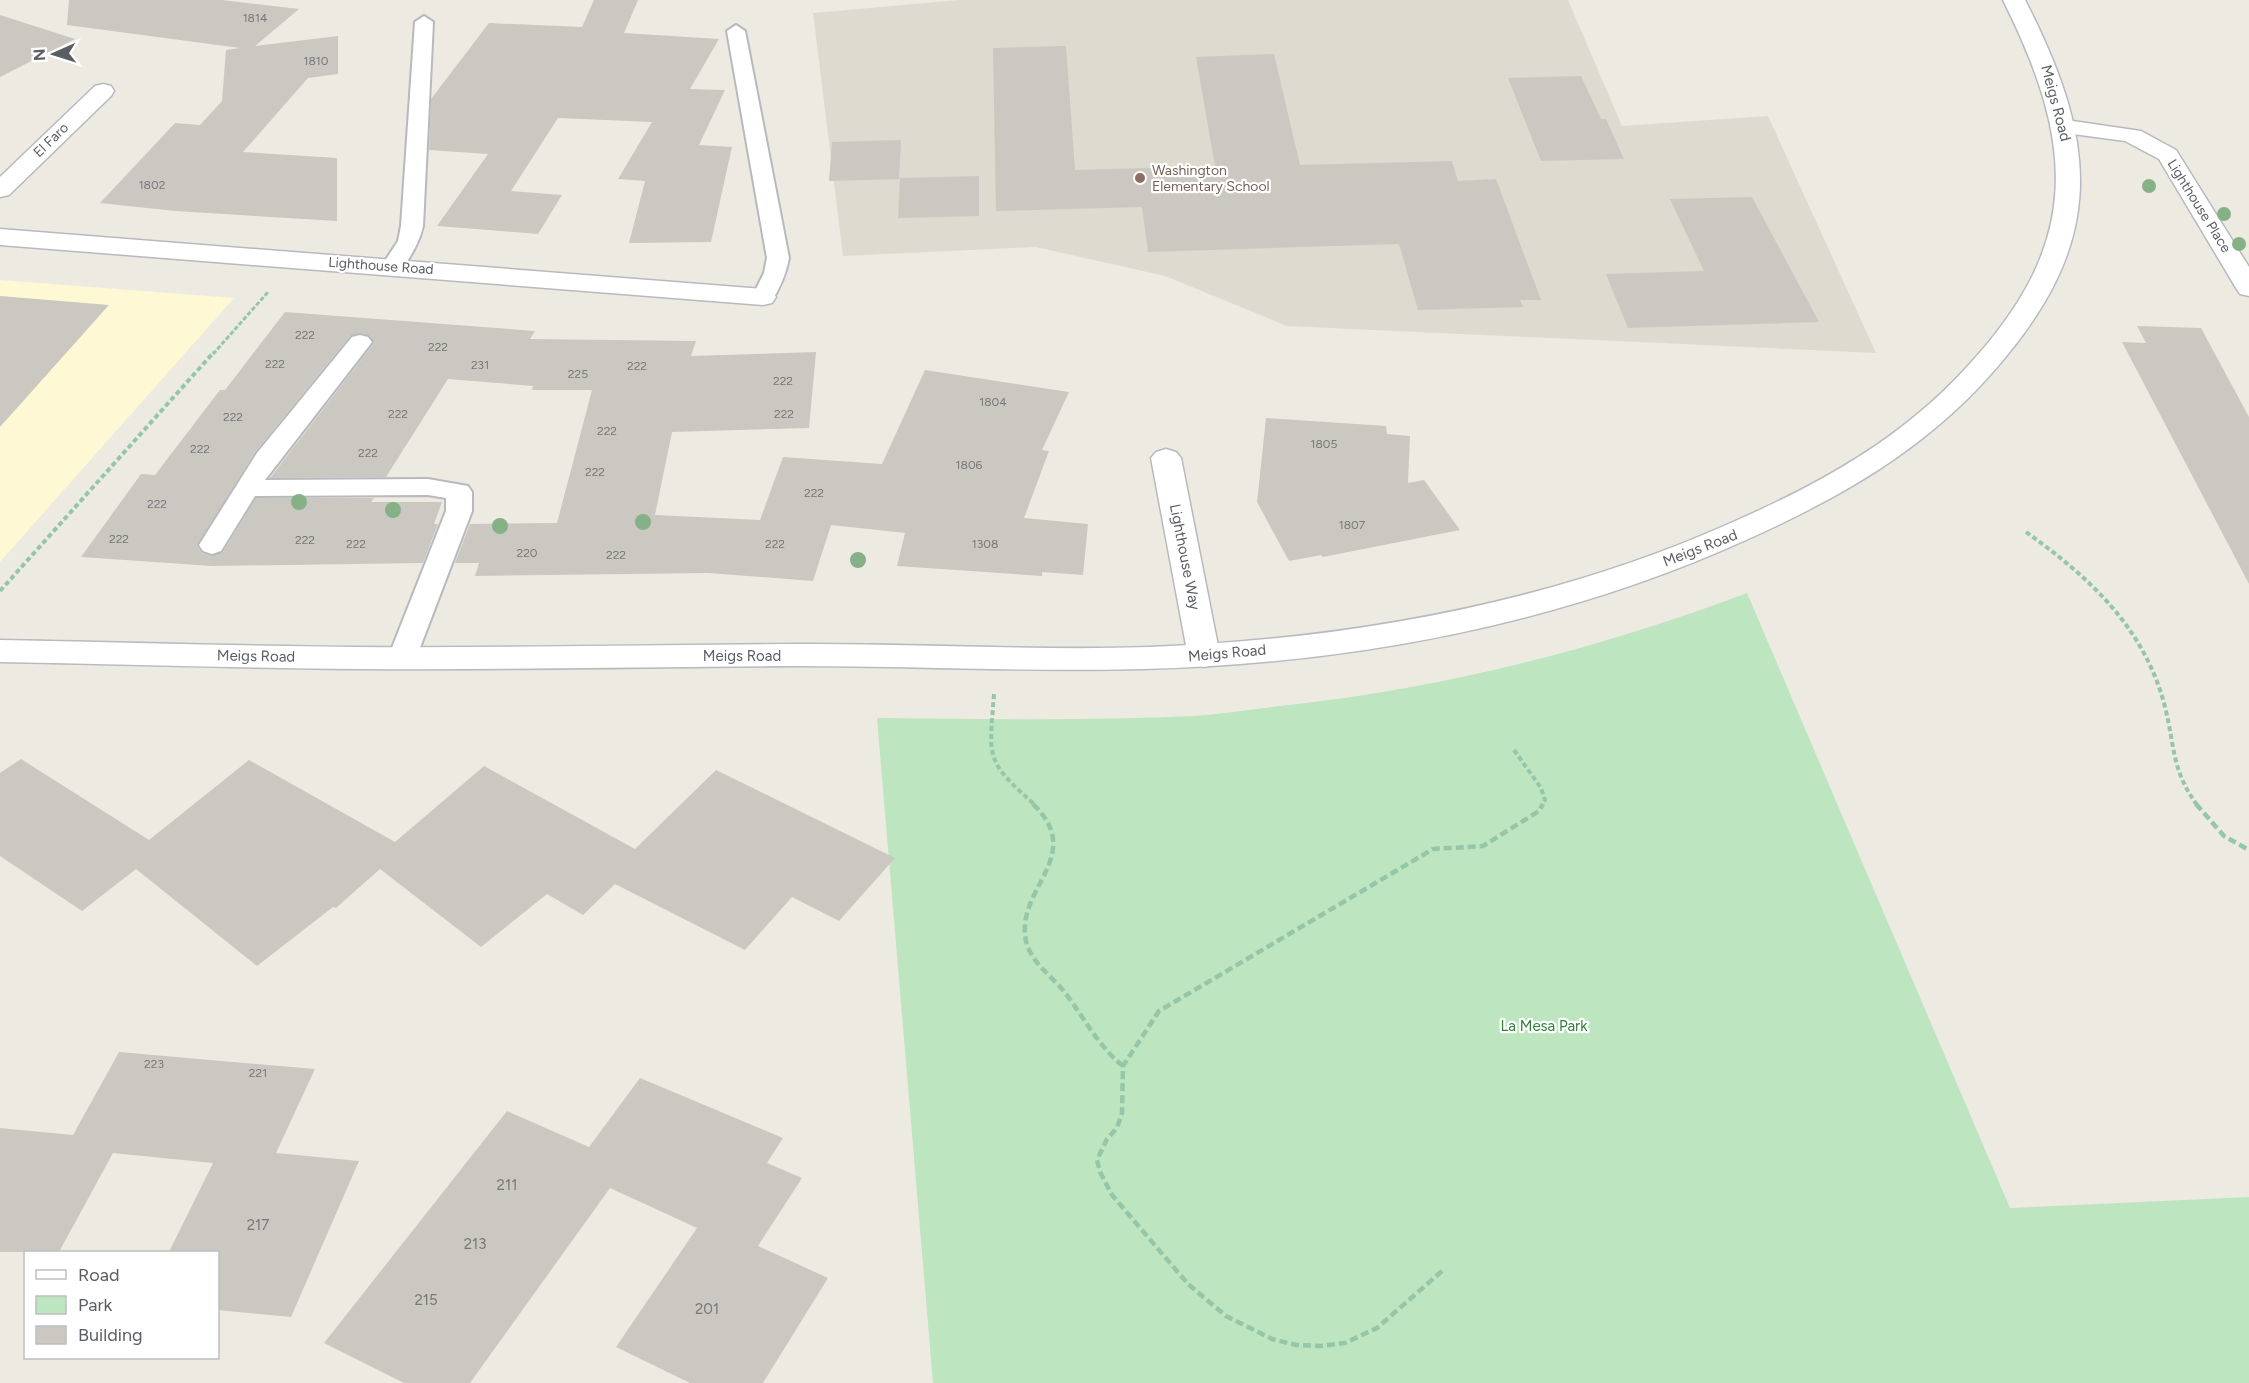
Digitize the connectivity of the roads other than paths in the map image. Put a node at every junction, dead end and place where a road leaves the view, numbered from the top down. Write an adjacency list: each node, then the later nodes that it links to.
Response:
1 (2014, 0): 5 (main road, Meigs Road)
2 (424, 22): 8 (lane)
3 (736, 32): 10 (lane)
4 (103, 91): 6 (main road, El Faro)
5 (2066, 127): 9 (main road, Lighthouse Place); 16 (main road, Meigs Road)
6 (0, 190)
7 (0, 237): 8 (main road, Lighthouse Road)
8 (392, 267): 10 (main road, Lighthouse Road)
9 (2249, 288)
10 (763, 297)
11 (360, 342): 13 (lane)
12 (1166, 459): 16 (main road, Lighthouse Way)
13 (247, 488): 14 (lane); 17 (lane)
14 (212, 545)
15 (0, 651): 17 (main road, Meigs Road)
16 (1204, 656): 17 (main road, Meigs Road)
17 (402, 658)

